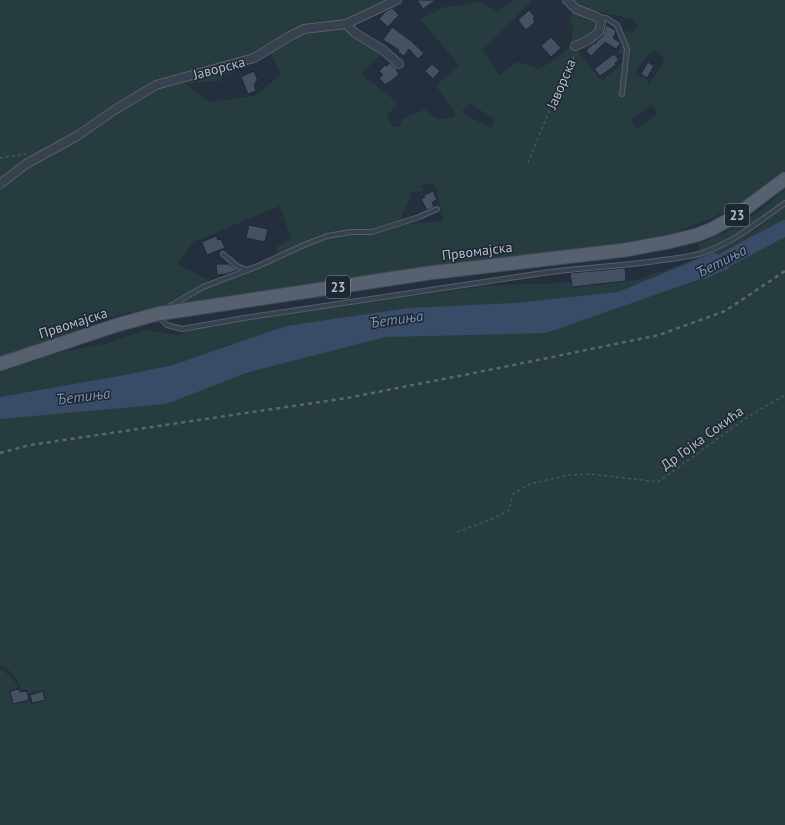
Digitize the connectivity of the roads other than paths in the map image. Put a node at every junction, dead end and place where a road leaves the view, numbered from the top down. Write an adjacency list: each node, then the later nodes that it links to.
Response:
1 (397, 0): 4 (street, Јаворска)
2 (567, 0): 3 (street)
3 (597, 17): 5 (street, Јаворска); 7 (lane)
4 (346, 24): 6 (street); 9 (street, Јаворска)
5 (575, 46)
6 (399, 64)
7 (622, 94)
8 (785, 179): 14 (main road, Првомајска / 23)
9 (0, 184)
10 (785, 202): 14 (lane)
11 (437, 209): 13 (lane, Првомајска)
12 (223, 254): 13 (lane)
13 (247, 270): 14 (lane, Првомајска)
14 (157, 314): 15 (main road, Првомајска / 23)
15 (0, 364)

